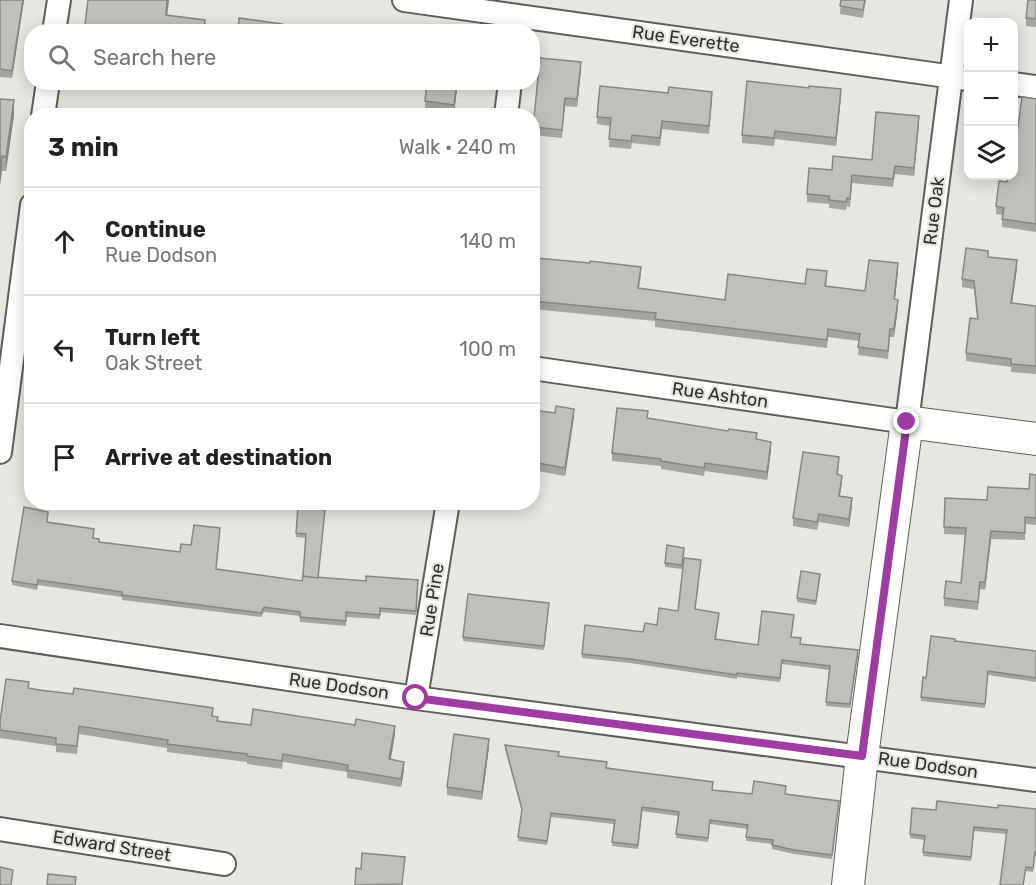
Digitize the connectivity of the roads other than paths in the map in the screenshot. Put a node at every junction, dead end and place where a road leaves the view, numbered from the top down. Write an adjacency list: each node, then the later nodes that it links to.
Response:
1 (58, 0): 5 (street)
2 (404, 0): 4 (street, Rue Everette)
3 (961, 0): 6 (street, Rue Oak)
4 (519, 16): 6 (street, Rue Everette)
5 (55, 24)
6 (960, 78): 16 (street, Rue Oak)
7 (1018, 85): 8 (street)
8 (1036, 87)
9 (47, 90): 11 (street)
10 (509, 90): 12 (street)
11 (44, 108)
12 (507, 108)
13 (24, 256): 14 (street)
14 (17, 301): 18 (street)
15 (540, 369): 16 (street, Rue Ashton)
16 (907, 422): 17 (main road); 22 (main road)
17 (1036, 439)
18 (0, 452)
19 (447, 510): 21 (street, Rue Pine)
20 (0, 636): 21 (street, Rue Dodson)
21 (416, 698): 22 (street, Rue Dodson)
22 (862, 756): 23 (street, Rue Dodson); 26 (main road)
23 (1036, 780)
24 (0, 829): 25 (street, Edward Street)
25 (224, 864)
26 (848, 885)

